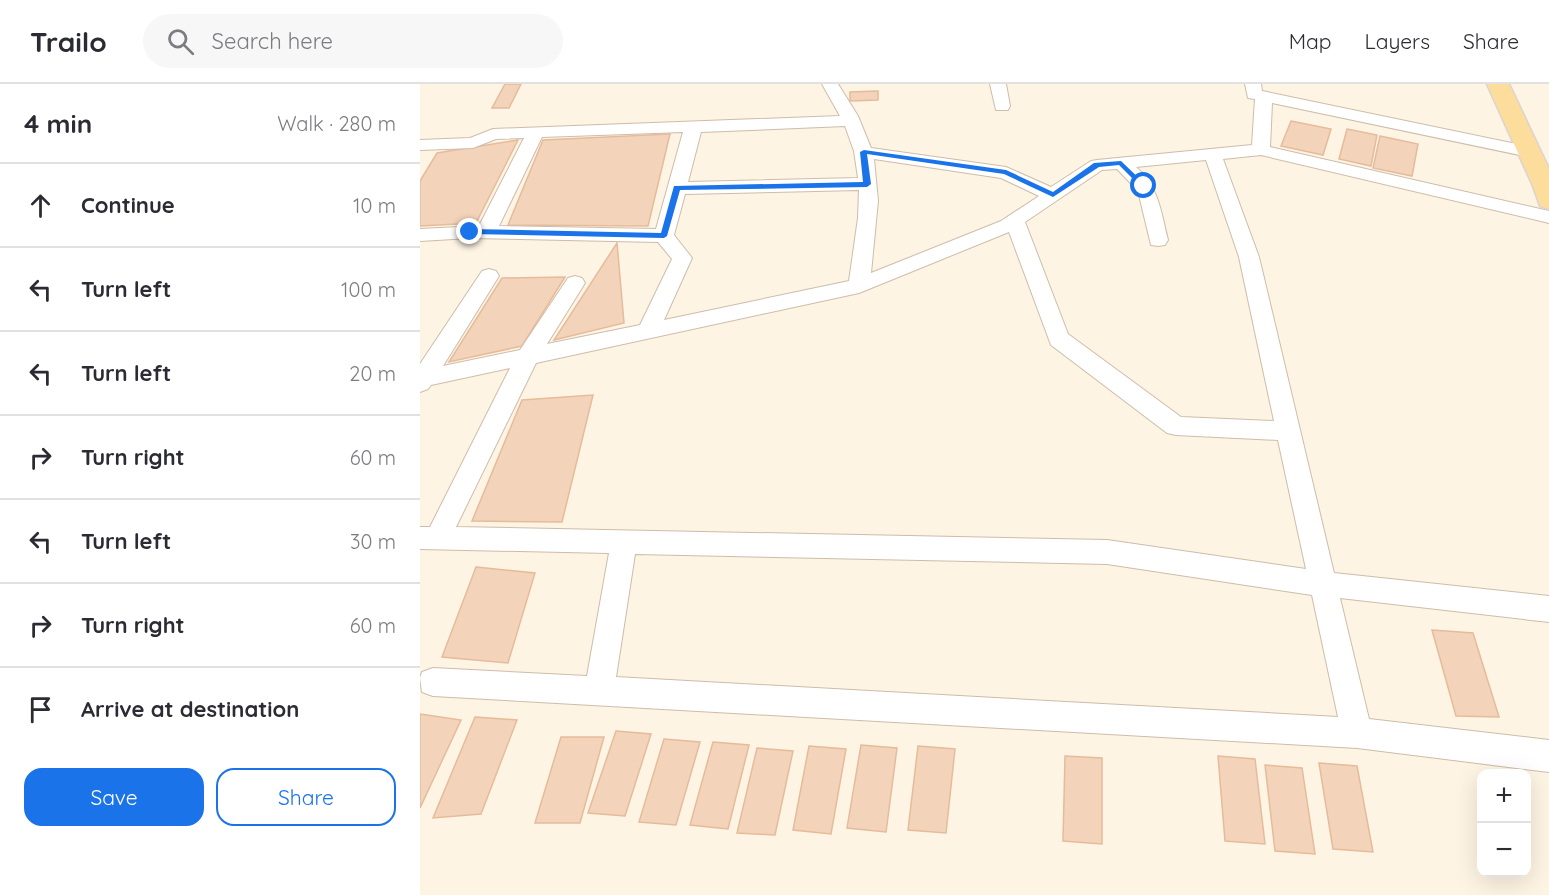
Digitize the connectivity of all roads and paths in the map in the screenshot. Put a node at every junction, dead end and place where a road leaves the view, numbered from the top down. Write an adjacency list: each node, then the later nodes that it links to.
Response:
1 (830, 84): 6 (street)
2 (998, 84): 5 (street)
3 (1498, 84): 12 (main road)
4 (1258, 90): 10 (street); 12 (street)
5 (1002, 106)
6 (851, 122): 7 (street); 11 (street)
7 (693, 127): 8 (street); 16 (street)
8 (535, 133): 9 (street); 21 (street)
9 (420, 145)
10 (1261, 150): 13 (street); 19 (street)
11 (864, 152): 15 (street); 17 (street)
12 (1529, 152): 18 (main road)
13 (1213, 155): 14 (street); 31 (street)
14 (1121, 163): 17 (street); 24 (street)
15 (867, 184): 16 (street); 27 (street)
16 (677, 188): 23 (street)
17 (1053, 195): 20 (street)
18 (1549, 201)
19 (1549, 217)
20 (1015, 221): 27 (street); 31 (street)
21 (486, 232): 22 (street); 23 (street)
22 (420, 235)
23 (664, 236): 28 (street)
24 (1158, 240)
25 (489, 276): 30 (street)
26 (574, 283): 29 (street)
27 (859, 286): 28 (street)
28 (648, 330): 29 (street)
29 (528, 355): 30 (street); 32 (street)
30 (421, 380)
31 (1288, 431): 34 (street)
32 (429, 538): 33 (street)
33 (624, 542): 34 (street); 37 (street)
34 (1323, 584): 35 (street); 38 (street)
35 (1549, 609)
36 (433, 682): 37 (street)
37 (599, 691): 38 (street)
38 (1357, 733): 39 (street)
39 (1549, 756)

